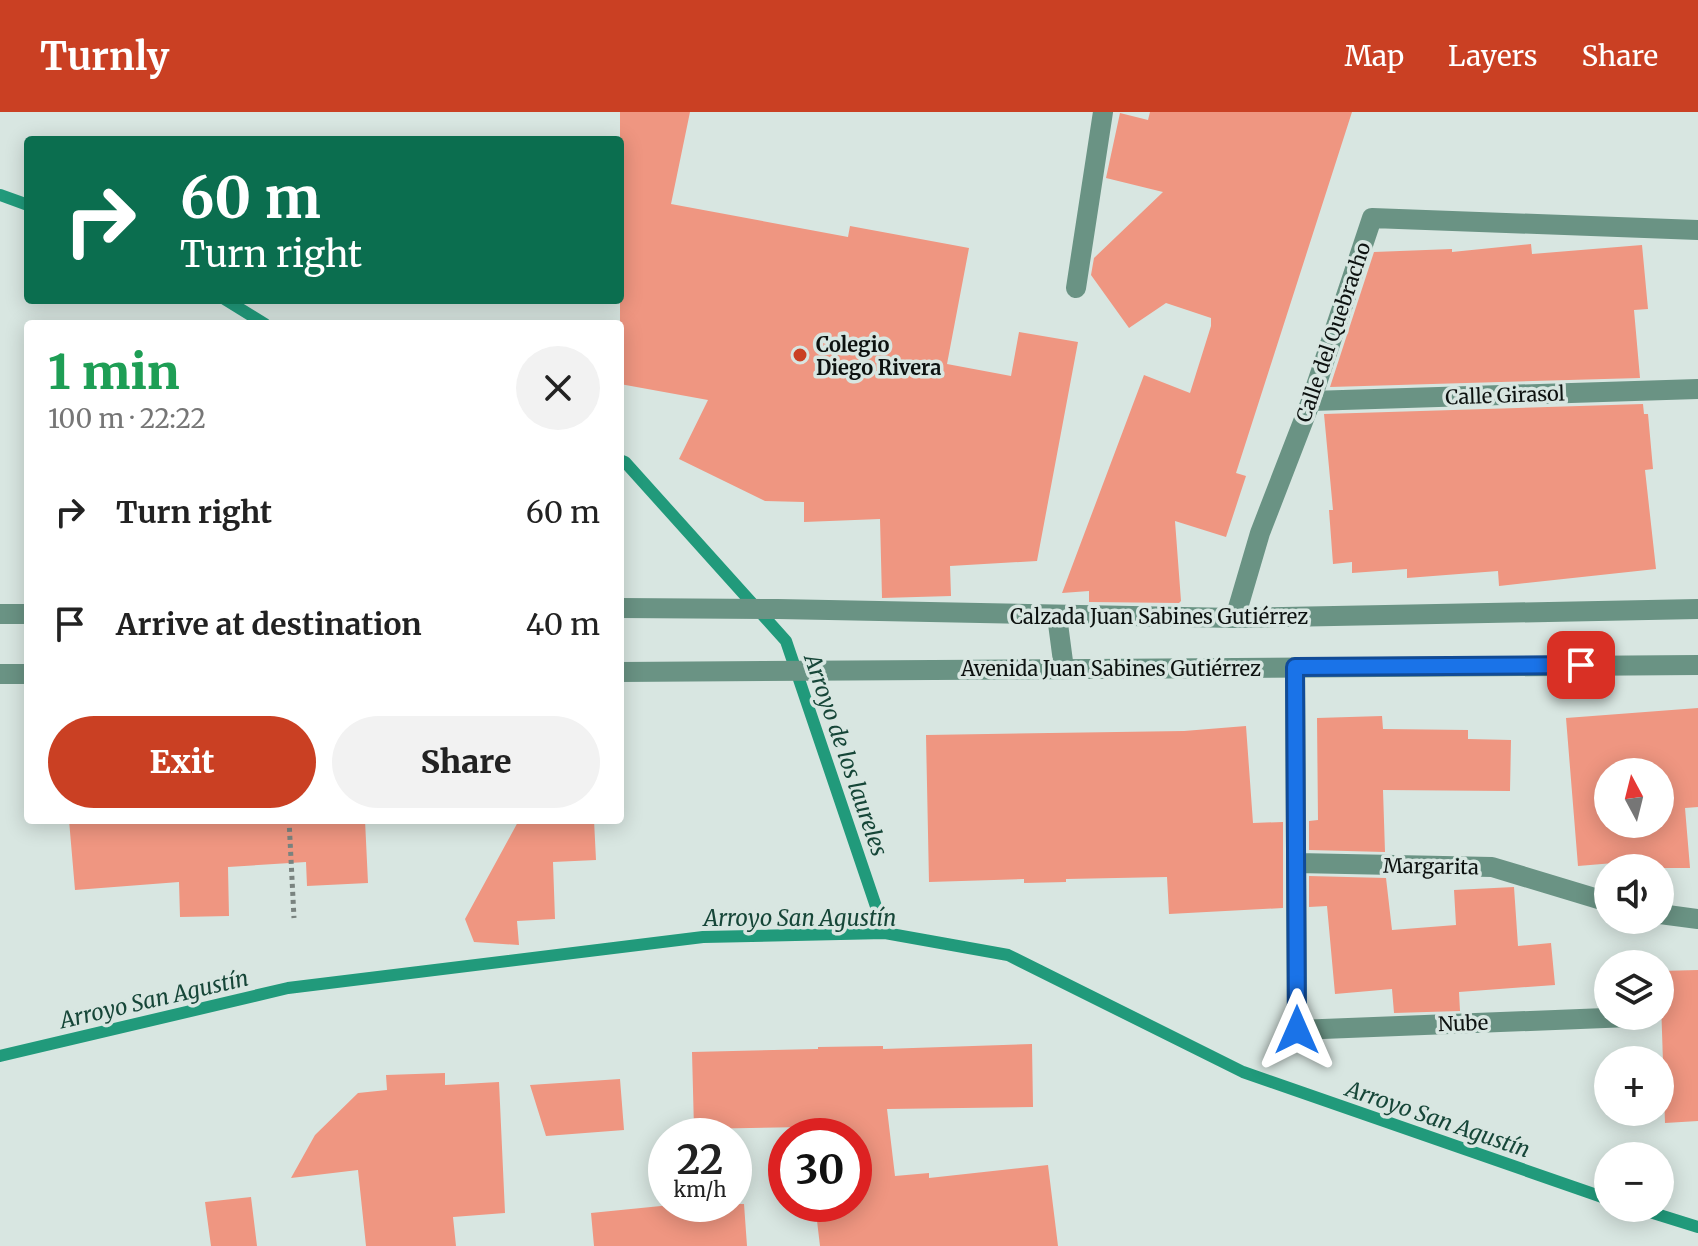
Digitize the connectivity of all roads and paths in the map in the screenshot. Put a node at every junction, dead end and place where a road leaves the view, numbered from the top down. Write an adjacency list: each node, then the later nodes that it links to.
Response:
1 (1103, 112): 3 (street)
2 (1698, 230): 5 (street, Calle del Quebracho)
3 (1076, 288)
4 (1698, 389): 5 (street, Calle Girasol)
5 (1311, 401): 11 (street, Calle del Quebracho)
6 (624, 608): 10 (street, Calzada Juan Sabines Gutiérrez)
7 (1698, 609): 11 (street, Calzada Juan Sabines Gutiérrez)
8 (0, 614): 9 (street)
9 (24, 614)
10 (1057, 616): 11 (street, Calzada Juan Sabines Gutiérrez); 14 (street)
11 (1235, 618)
12 (1698, 665): 13 (street, Avenida Juan Sabines Gutiérrez)
13 (1295, 667): 14 (street, Avenida Juan Sabines Gutiérrez); 19 (street)
14 (1064, 669): 15 (street, Avenida Juan Sabines Gutiérrez)
15 (624, 672)
16 (0, 674): 17 (street)
17 (24, 674)
18 (289, 824): 22 (path)
19 (1297, 863): 20 (street, Margarita); 24 (street, Nube)
20 (1594, 898)
21 (1674, 916): 23 (street)
22 (294, 918)
23 (1698, 919)
24 (1594, 1018)

